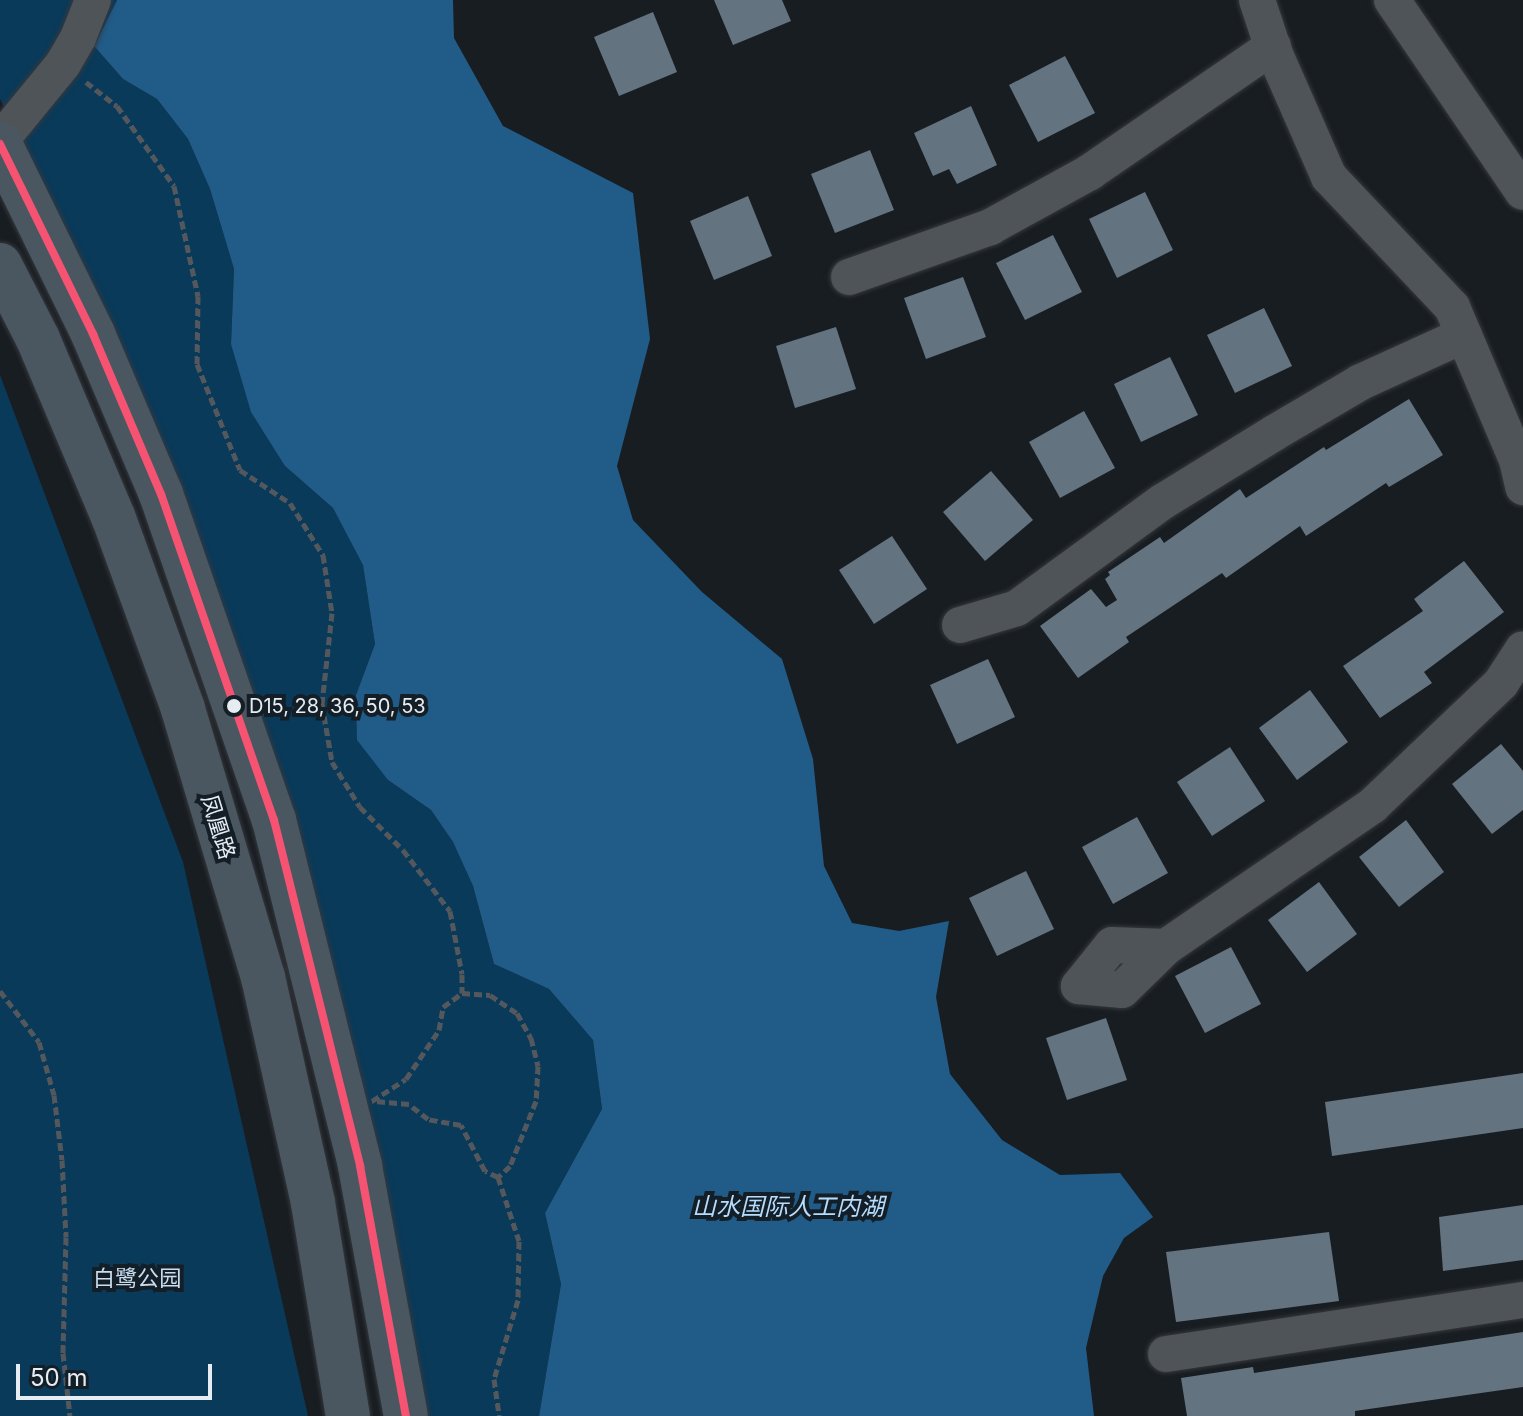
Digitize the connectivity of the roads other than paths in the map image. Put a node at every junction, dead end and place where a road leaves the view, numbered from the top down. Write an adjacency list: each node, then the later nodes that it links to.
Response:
1 (93, 0): 5 (street)
2 (1257, 0): 4 (street)
3 (1392, 0): 6 (street)
4 (1273, 46): 8 (street); 9 (street)
5 (0, 142): 17 (highway)
6 (1523, 192)
7 (0, 265): 16 (highway, 凤凰路)
8 (849, 277)
9 (1464, 335): 10 (street); 11 (street)
10 (1523, 487)
11 (960, 625)
12 (1523, 649): 13 (street)
13 (1166, 947)
14 (1523, 1300): 15 (street)
15 (1166, 1354)
16 (348, 1416)
17 (406, 1416)

